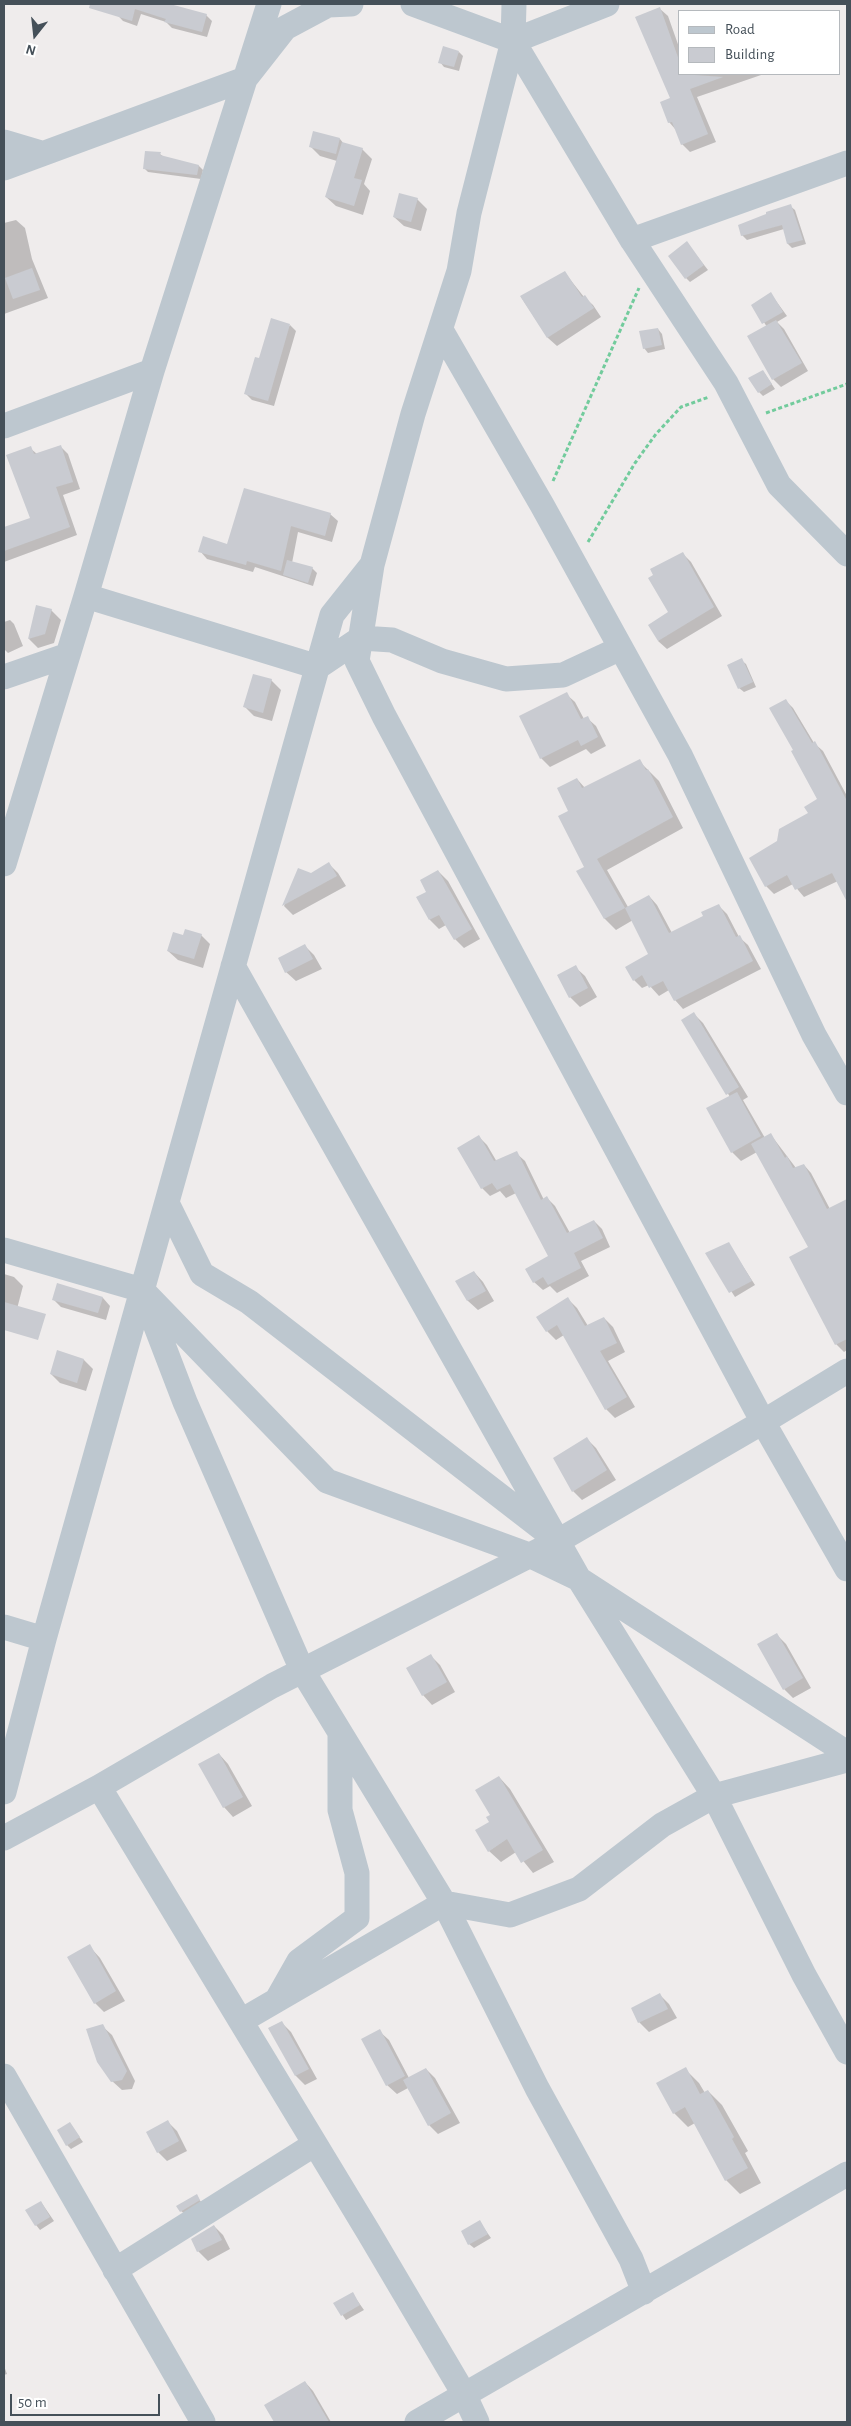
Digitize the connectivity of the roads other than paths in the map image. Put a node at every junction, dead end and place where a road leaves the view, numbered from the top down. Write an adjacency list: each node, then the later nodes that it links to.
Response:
1 (268, 4): 7 (street)
2 (351, 4): 7 (street)
3 (413, 4): 6 (street)
4 (514, 4): 6 (street)
5 (607, 4): 6 (street)
6 (513, 41): 12 (street); 13 (street)
7 (246, 79): 9 (street); 14 (street)
8 (4, 142): 9 (street)
9 (41, 154): 11 (street)
10 (847, 163): 12 (street)
11 (4, 168)
12 (632, 240): 16 (street)
13 (440, 330): 17 (street); 20 (street)
14 (152, 371): 15 (street); 18 (street)
15 (4, 426)
16 (847, 554)
17 (372, 565): 19 (street); 22 (street)
18 (86, 596): 21 (street); 22 (street)
19 (361, 638): 20 (street); 22 (street); 31 (street)
20 (621, 648): 26 (street)
21 (68, 655): 23 (street); 24 (street)
22 (318, 667): 25 (street)
23 (4, 677)
24 (4, 864)
25 (233, 966): 27 (street); 32 (street)
26 (847, 1093)
27 (166, 1202): 29 (street); 32 (street)
28 (4, 1250): 29 (street)
29 (142, 1290): 33 (street); 37 (street); 38 (street)
30 (847, 1371): 31 (street)
31 (763, 1422): 32 (street); 34 (street)
32 (558, 1541): 33 (street); 35 (street)
33 (529, 1555): 35 (street); 38 (street)
34 (847, 1569)
35 (580, 1580): 40 (street); 44 (street)
36 (4, 1627): 37 (street)
37 (44, 1639): 43 (street)
38 (302, 1670): 39 (street); 42 (street)
39 (340, 1733): 46 (street); 47 (street)
40 (847, 1753)
41 (847, 1760): 44 (street)
42 (99, 1788): 45 (street); 48 (street)
43 (4, 1792)
44 (714, 1796): 46 (street); 49 (street)
45 (4, 1838)
46 (444, 1903): 47 (street); 54 (street)
47 (277, 2000): 48 (street)
48 (241, 2021): 51 (street)
49 (847, 2052)
50 (4, 2076): 53 (street)
51 (315, 2144): 53 (street); 55 (street)
52 (847, 2174): 54 (street)
53 (115, 2270): 56 (street)
54 (644, 2292): 55 (street)
55 (464, 2394): 57 (street); 58 (street)
56 (203, 2422)
57 (417, 2422)
58 (477, 2422)

